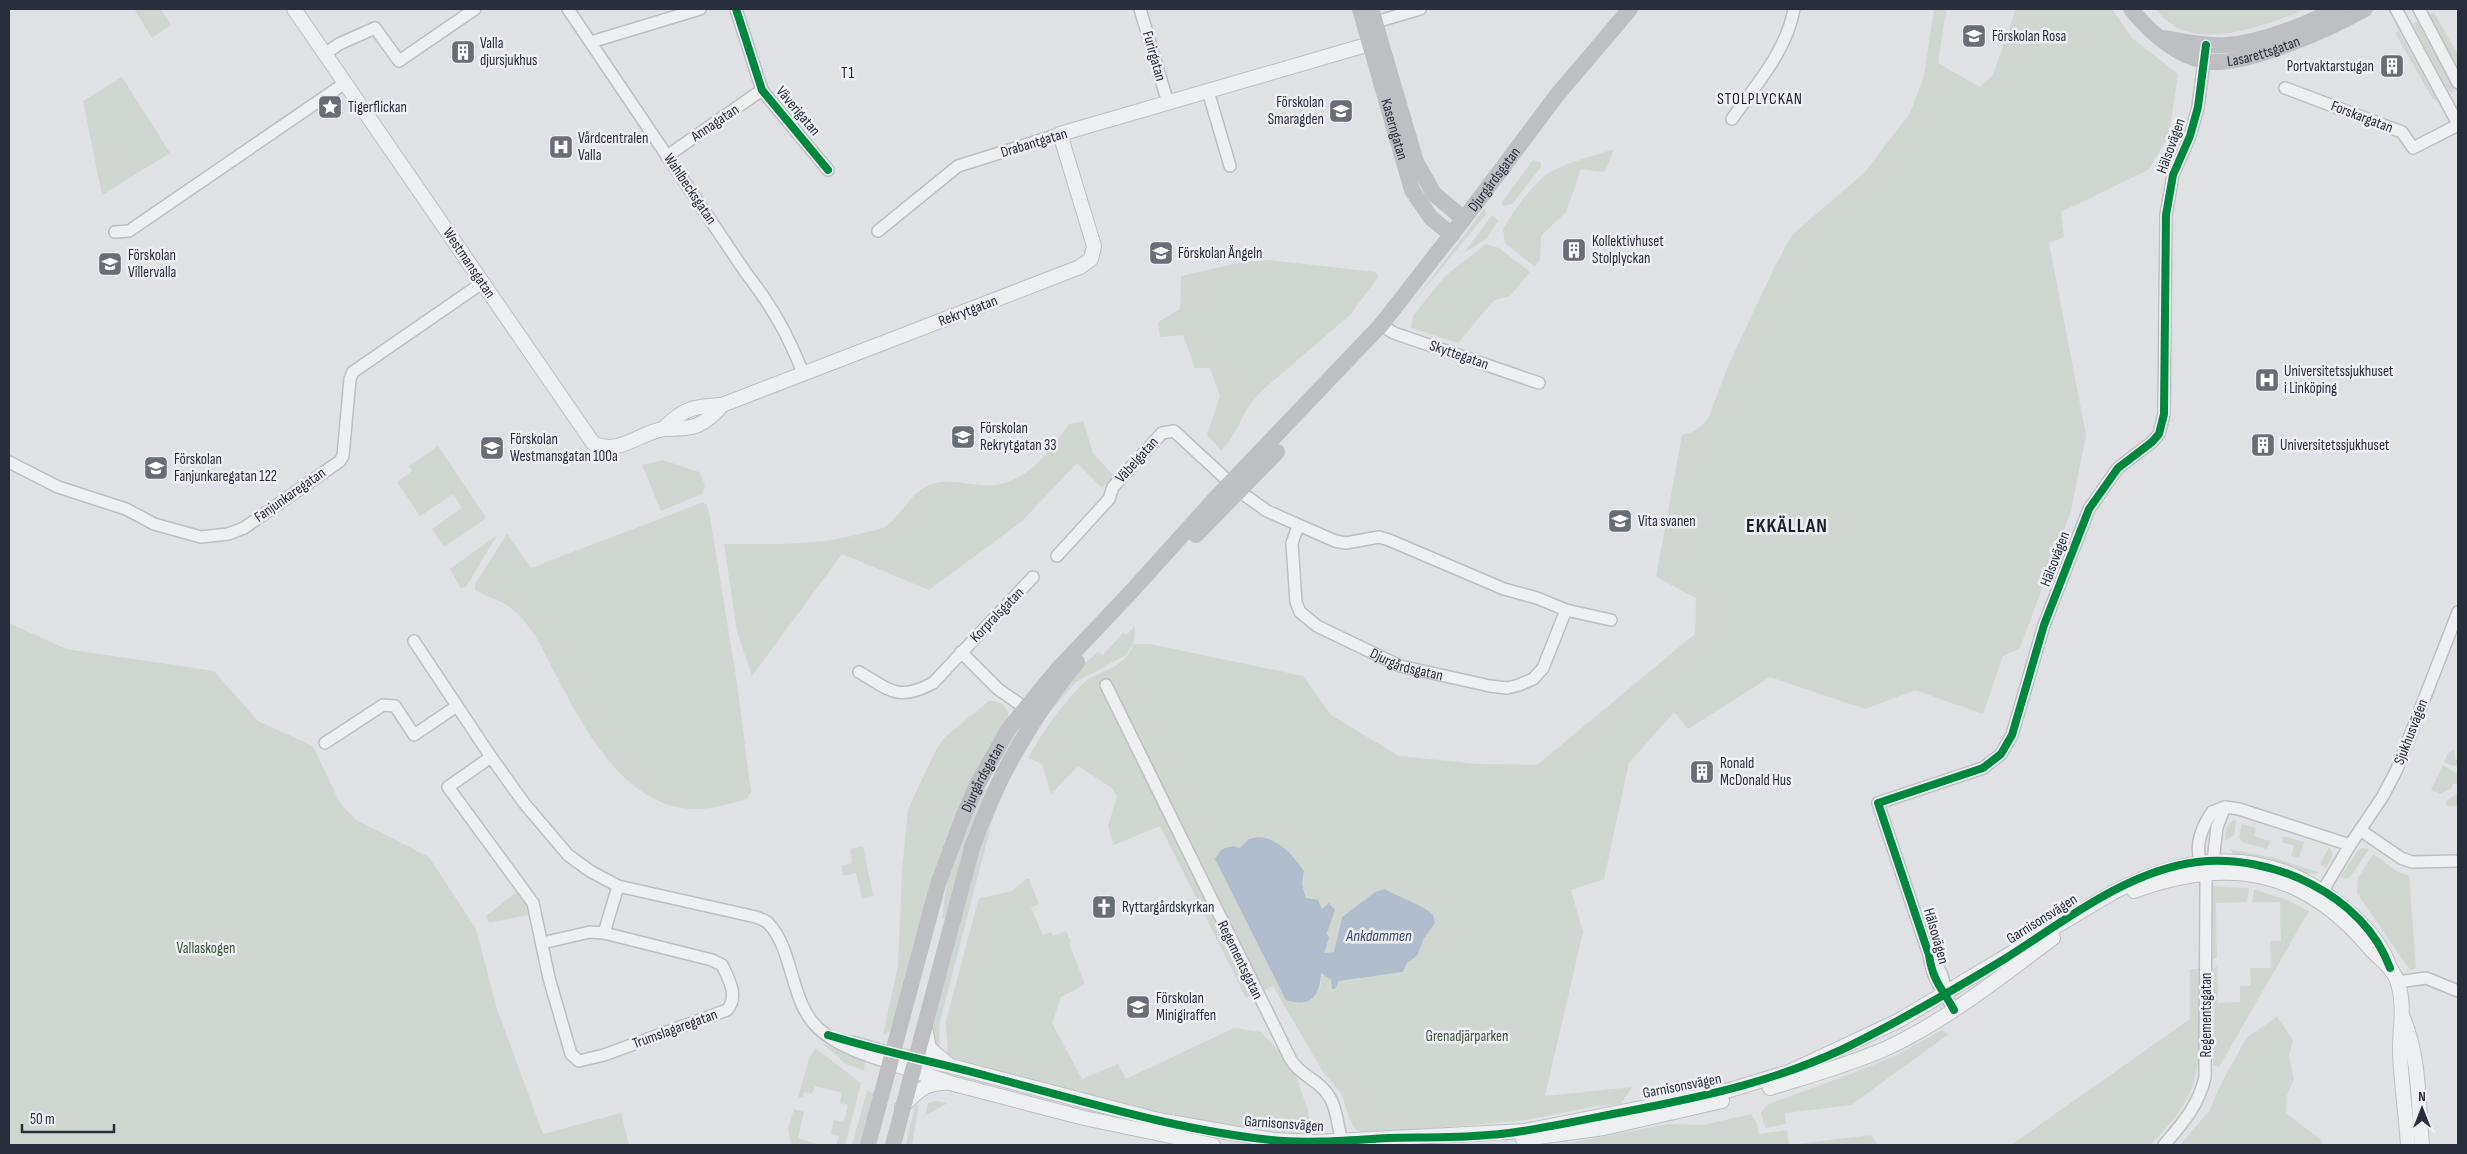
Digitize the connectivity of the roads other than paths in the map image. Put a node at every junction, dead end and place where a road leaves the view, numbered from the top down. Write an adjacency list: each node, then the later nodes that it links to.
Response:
1 (294, 9): 20 (street, Westmansgatan)
2 (475, 9): 20 (street)
3 (568, 9): 17 (street, Wahlbecksgatan)
4 (700, 9): 17 (street)
5 (736, 9): 24 (street, Väverigatan)
6 (1140, 9): 26 (street, Furirgatan)
7 (1360, 9): 16 (main road, Kaserngatan)
8 (1420, 9): 16 (street)
9 (1630, 9): 33 (main road, Djurgårdsgatan)
10 (1794, 9): 27 (street)
11 (2131, 9): 19 (main road, Lasarettsgatan)
12 (2337, 9): 19 (main road, Lasarettsgatan)
13 (2365, 9): 19 (main road, Lasarettsgatan)
14 (2396, 9): 28 (street)
15 (2419, 9): 21 (street)
16 (1371, 19): 18 (main road, Kaserngatan)
17 (591, 42): 30 (street, Wahlbecksgatan)
18 (1376, 42): 25 (street, Drabantgatan); 33 (main road, Kaserngatan); 36 (main road, Kaserngatan)
19 (2205, 53): 69 (street, Hälsovägen)
20 (325, 54): 22 (street, Westmansgatan)
21 (2458, 83)
22 (345, 84): 35 (street); 37 (street, Westmansgatan)
23 (2285, 88): 28 (street, Forskargatan)
24 (762, 90): 30 (street, Annagatan); 32 (street, Väverigatan)
25 (1208, 91): 26 (street, Drabantgatan); 31 (street)
26 (1168, 103): 29 (street, Drabantgatan)
27 (1732, 119)
28 (2458, 125)
29 (1060, 134): 34 (street, Drabantgatan); 39 (street, Rekrytgatan)
30 (667, 156): 39 (street, Wahlbecksgatan)
31 (1230, 166)
32 (828, 170)
33 (1464, 219): 36 (main road, Djurgårdsgatan)
34 (878, 231)
35 (115, 232)
36 (1452, 235): 38 (main road, Djurgårdsgatan)
37 (482, 283): 41 (street, Westmansgatan); 42 (street, Fanjunkaregatan)
38 (1381, 325): 40 (street, Skyttegatan); 43 (main road, Djurgårdsgatan)
39 (803, 373): 41 (street, Rekrytgatan)
40 (1540, 383)
41 (594, 443)
42 (9, 462)
43 (1235, 487): 44 (street); 45 (street, Väbelgatan); 55 (main road, Djurgårdsgatan)
44 (1298, 526): 47 (street); 47 (street, Djurgårdsgatan)
45 (1057, 556)
46 (1033, 577): 51 (street, Korpralsgatan)
47 (1566, 610): 49 (street)
48 (2458, 612): 59 (street, Sjukhusvägen)
49 (1611, 620)
50 (414, 641): 54 (street)
51 (961, 652): 52 (street, Korpralsgatan); 55 (street, Korpralsgatan)
52 (860, 672)
53 (1106, 685): 78 (street, Regementsgatan)
54 (457, 706): 56 (street); 57 (street)
55 (1031, 711): 72 (main road, Djurgårdsgatan); 73 (main road, Djurgårdsgatan)
56 (325, 743)
57 (491, 758): 63 (street); 66 (street, Trumslagaregatan)
58 (2225, 807): 60 (street); 62 (street); 62 (street)
59 (2360, 830): 60 (street, Sjukhusvägen); 61 (street)
60 (2350, 845): 64 (street, Sjukhusvägen)
61 (2458, 861)
62 (2206, 865): 64 (street, Garnisonsvägen); 69 (street, Garnisonsvägen); 70 (street, Garnisonsvägen); 83 (street, Regementsgatan)
63 (618, 886): 65 (street); 73 (street)
64 (2320, 895): 67 (street, Garnisonsvägen)
65 (604, 933): 66 (street, Trumslagaregatan); 66 (street, Trumslagaregatan)
66 (542, 943)
67 (2398, 982): 68 (street); 71 (street, Garnisonsvägen)
68 (2458, 991)
69 (1945, 995): 70 (street, Hälsovägen); 78 (street, Garnisonsvägen)
70 (1954, 1010): 82 (street, Garnisonsvägen)
71 (2403, 1018): 84 (street, Garnisonsvägen); 85 (street, Garnisonsvägen)
72 (925, 1024): 74 (main road, Djurgårdsgatan); 75 (street)
73 (892, 1059): 74 (street, Garnisonsvägen); 79 (main road, Djurgårdsgatan)
74 (914, 1065): 75 (street, Garnisonsvägen); 76 (street, Garnisonsvägen); 77 (main road, Djurgårdsgatan)
75 (951, 1066): 78 (street, Garnisonsvägen)
76 (950, 1084): 77 (street); 81 (street, Garnisonsvägen)
77 (902, 1107): 80 (main road, Djurgårdsgatan)
78 (1342, 1143)
79 (868, 1145)
80 (893, 1145)
81 (1213, 1145)
82 (1410, 1145)
83 (2164, 1145)
84 (2408, 1145)
85 (2422, 1145)

